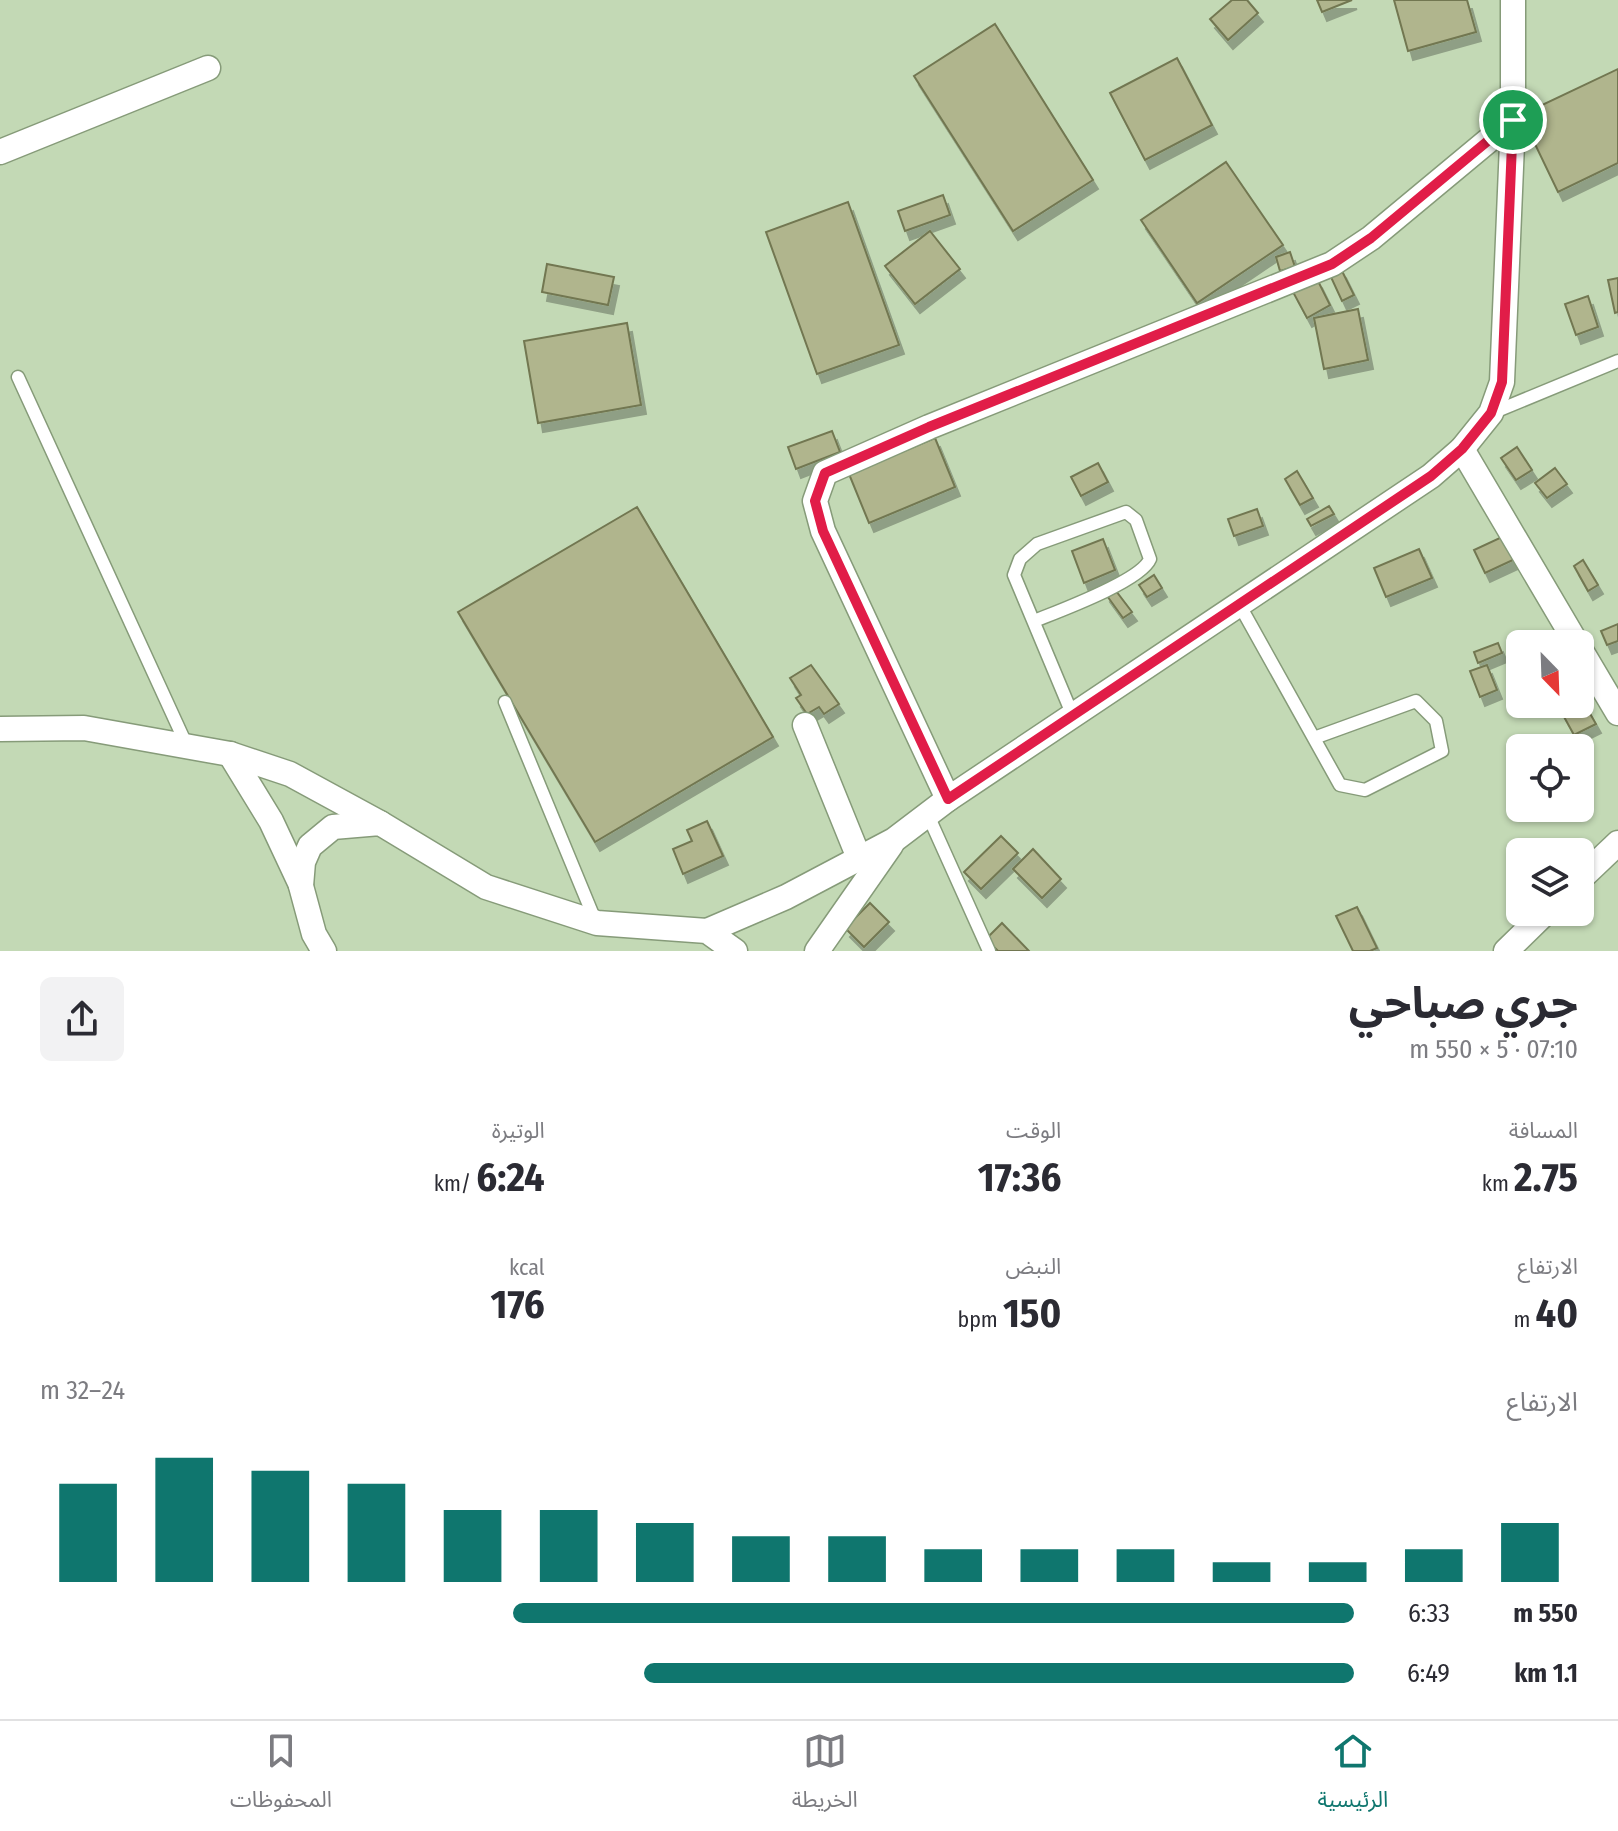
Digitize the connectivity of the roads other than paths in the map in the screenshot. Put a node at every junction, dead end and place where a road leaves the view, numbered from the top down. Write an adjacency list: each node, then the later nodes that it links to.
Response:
1 (1513, 0): 3 (street)
2 (208, 68): 4 (street)
3 (1513, 120): 7 (street); 21 (street)
4 (0, 152)
5 (1618, 361): 7 (lane)
6 (18, 377): 19 (lane)
7 (1491, 413): 8 (street)
8 (1462, 449): 9 (street); 11 (street)
9 (1239, 604): 15 (street); 18 (lane)
10 (1034, 621): 10 (lane); 15 (lane)
11 (1569, 630)
12 (1594, 672): 14 (street)
13 (505, 702): 29 (lane)
14 (1618, 713)
15 (1073, 716): 21 (street)
16 (805, 725): 26 (street)
17 (0, 729): 19 (street)
18 (1314, 738): 18 (lane)
19 (187, 746): 20 (street)
20 (230, 754): 23 (street); 28 (street)
21 (948, 799): 22 (street)
22 (927, 813): 24 (street); 35 (lane)
23 (380, 823): 28 (street); 29 (street)
24 (894, 840): 26 (street); 34 (street)
25 (1618, 843): 27 (street)
26 (859, 858): 31 (street)
27 (1594, 866)
28 (301, 886): 32 (street)
29 (597, 923): 31 (street)
30 (1532, 926): 36 (street)
31 (707, 931): 33 (street)
32 (324, 951)
33 (735, 951)
34 (817, 951)
35 (989, 951)
36 (1506, 951)

